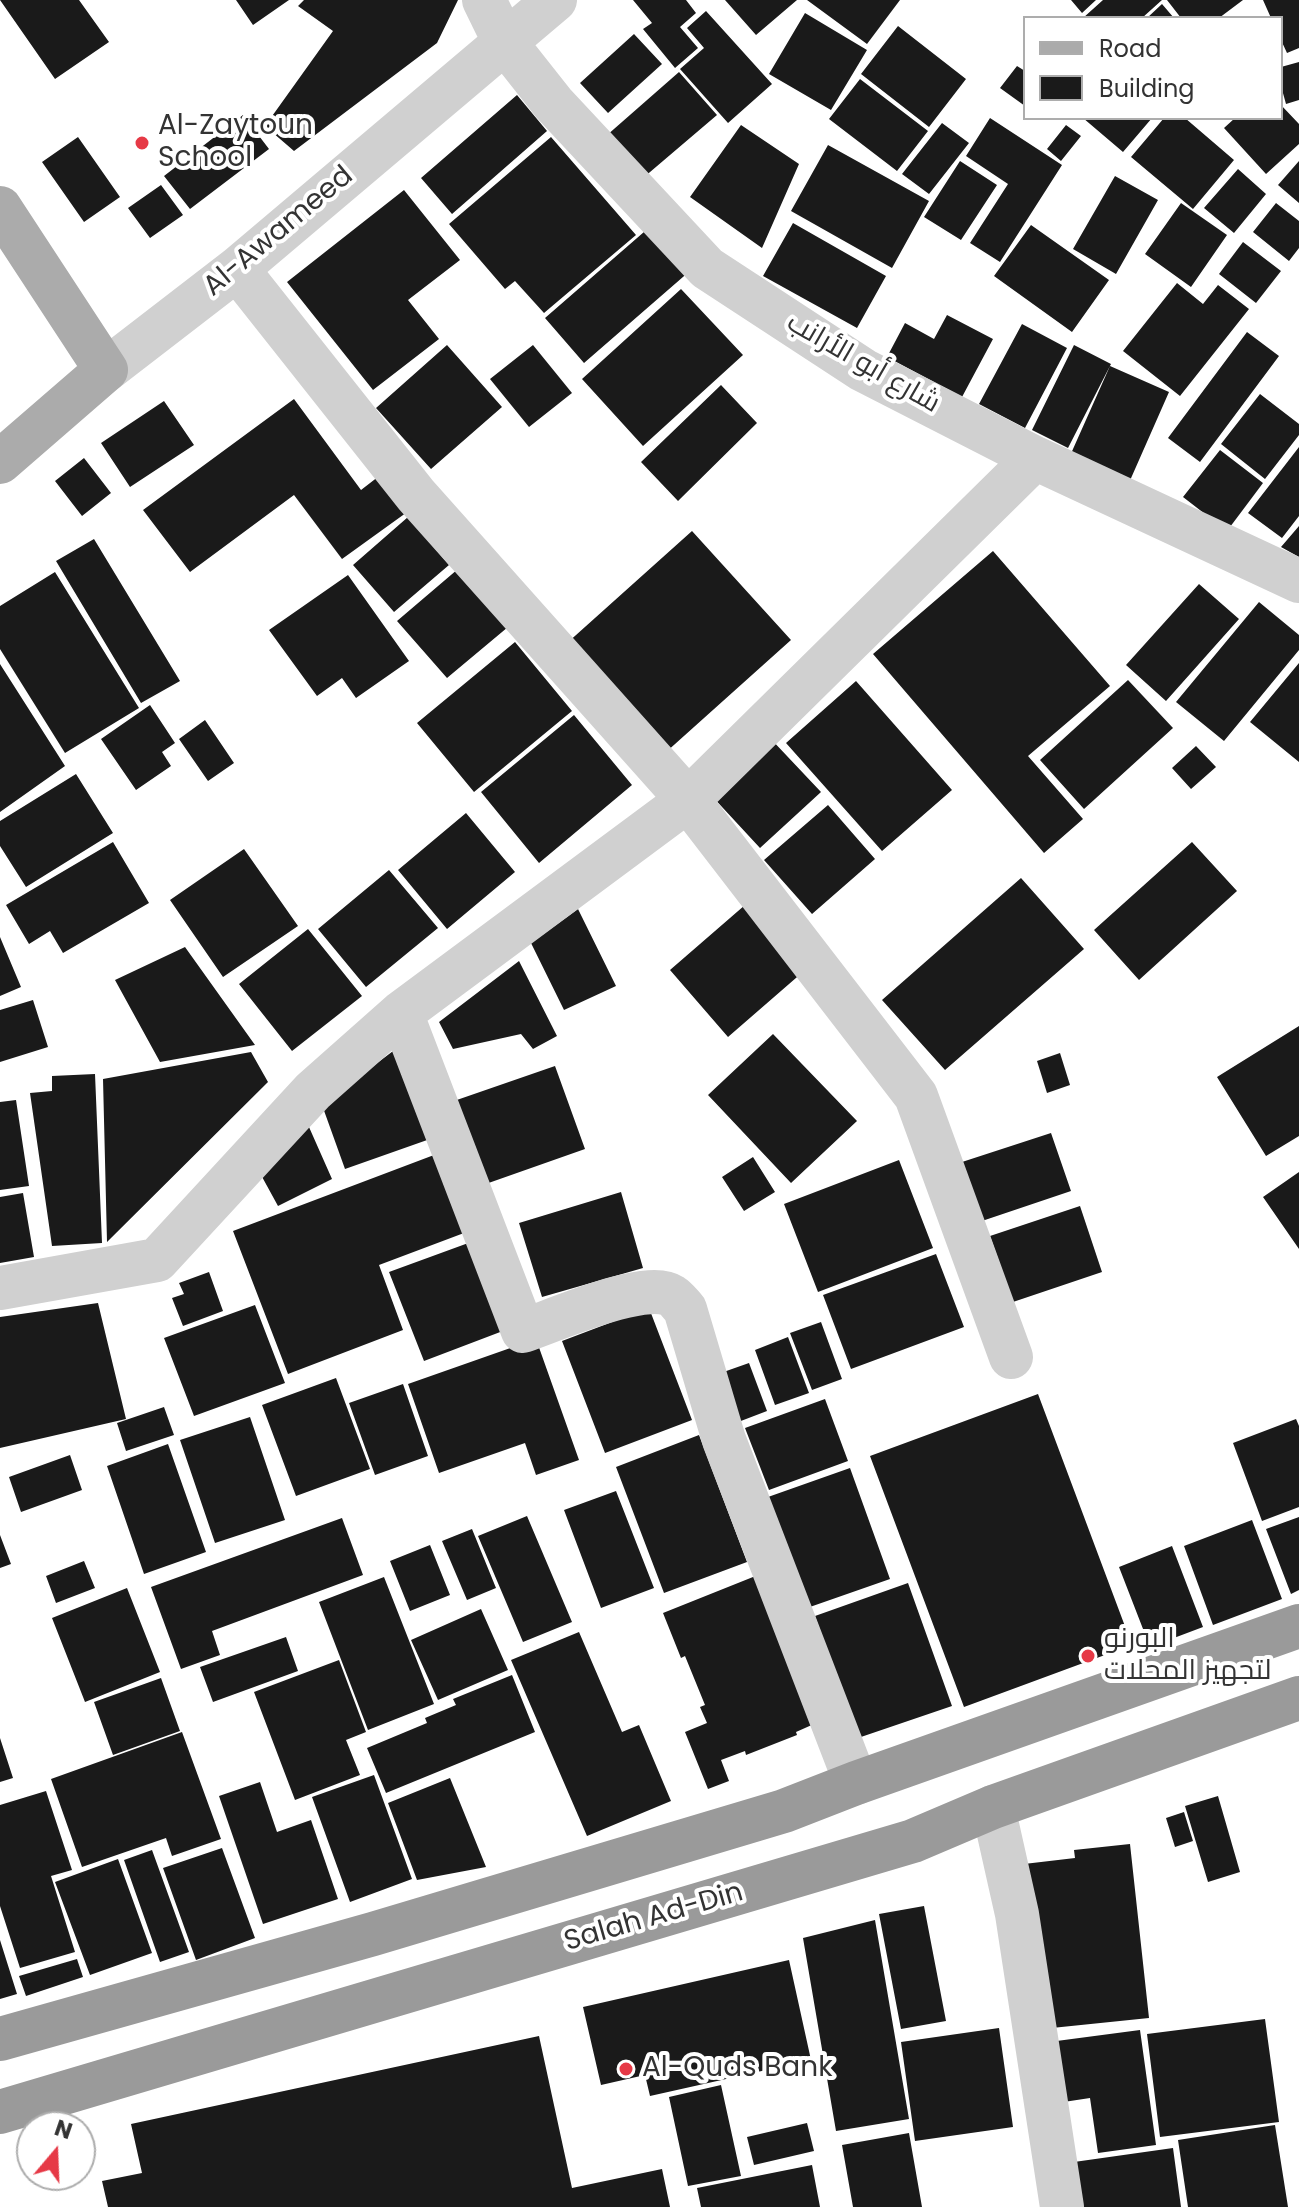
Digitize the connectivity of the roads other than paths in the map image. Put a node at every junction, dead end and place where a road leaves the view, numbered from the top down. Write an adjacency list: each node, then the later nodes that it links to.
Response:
1 (484, 0): 3 (street, شارع أبو الأرانب)
2 (555, 0): 3 (street, Al-Awameed)
3 (504, 41): 5 (street, Al-Awameed); 7 (street, شارع أبو الأرانب)
4 (0, 208): 6 (main road)
5 (237, 269): 6 (street, Al-Awameed); 10 (street)
6 (106, 370): 8 (main road, Al-Awameed)
7 (1035, 458): 9 (street, شارع أبو الأرانب); 10 (street)
8 (0, 462)
9 (1299, 581)
10 (688, 800): 11 (street); 13 (street)
11 (401, 1013): 12 (street); 16 (street)
12 (0, 1288)
13 (1011, 1357)
14 (1299, 1626): 16 (highway)
15 (1299, 1698): 17 (highway, Salah Ad-Din)
16 (856, 1783): 18 (highway)
17 (993, 1807): 19 (highway, Salah Ad-Din); 20 (street)
18 (0, 2039)
19 (0, 2112)
20 (1062, 2207)

